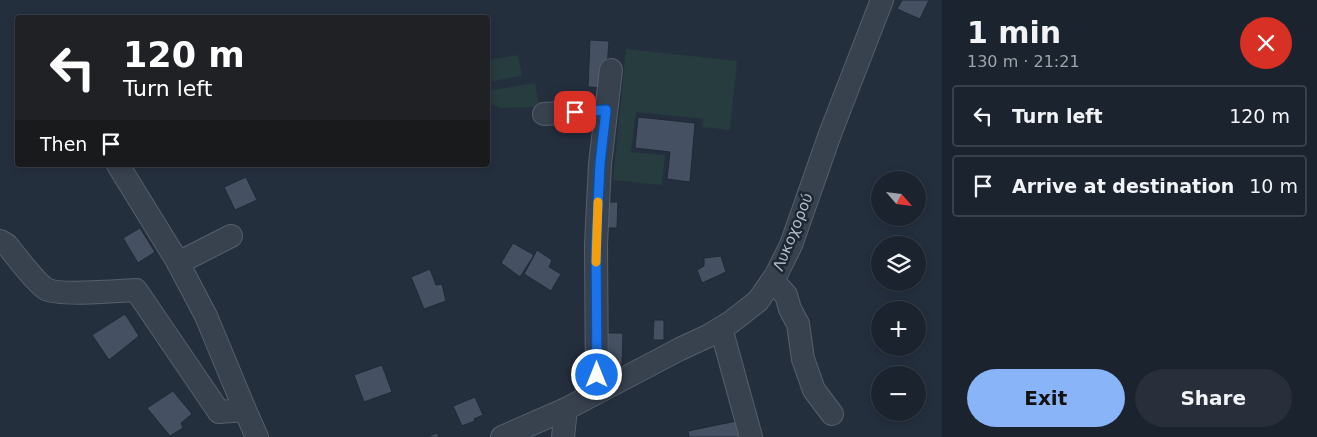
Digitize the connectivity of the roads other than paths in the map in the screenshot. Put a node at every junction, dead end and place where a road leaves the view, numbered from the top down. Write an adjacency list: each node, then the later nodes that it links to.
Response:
1 (882, 0): 9 (street, Λυκοχορού)
2 (611, 70): 3 (street)
3 (606, 110): 4 (street); 11 (street)
4 (544, 114)
5 (119, 167): 8 (street)
6 (231, 236): 8 (street)
7 (0, 241): 13 (street)
8 (178, 263): 13 (street)
9 (773, 280): 10 (street, Λυκοχορού); 14 (street)
10 (721, 328): 11 (street, Λυκοχορού); 18 (street)
11 (597, 392): 12 (street, Λυκοχορού)
12 (566, 409): 16 (street, Λυκοχορού); 17 (street)
13 (245, 410): 15 (street)
14 (832, 414)
15 (257, 437)
16 (502, 437)
17 (563, 437)
18 (751, 437)

